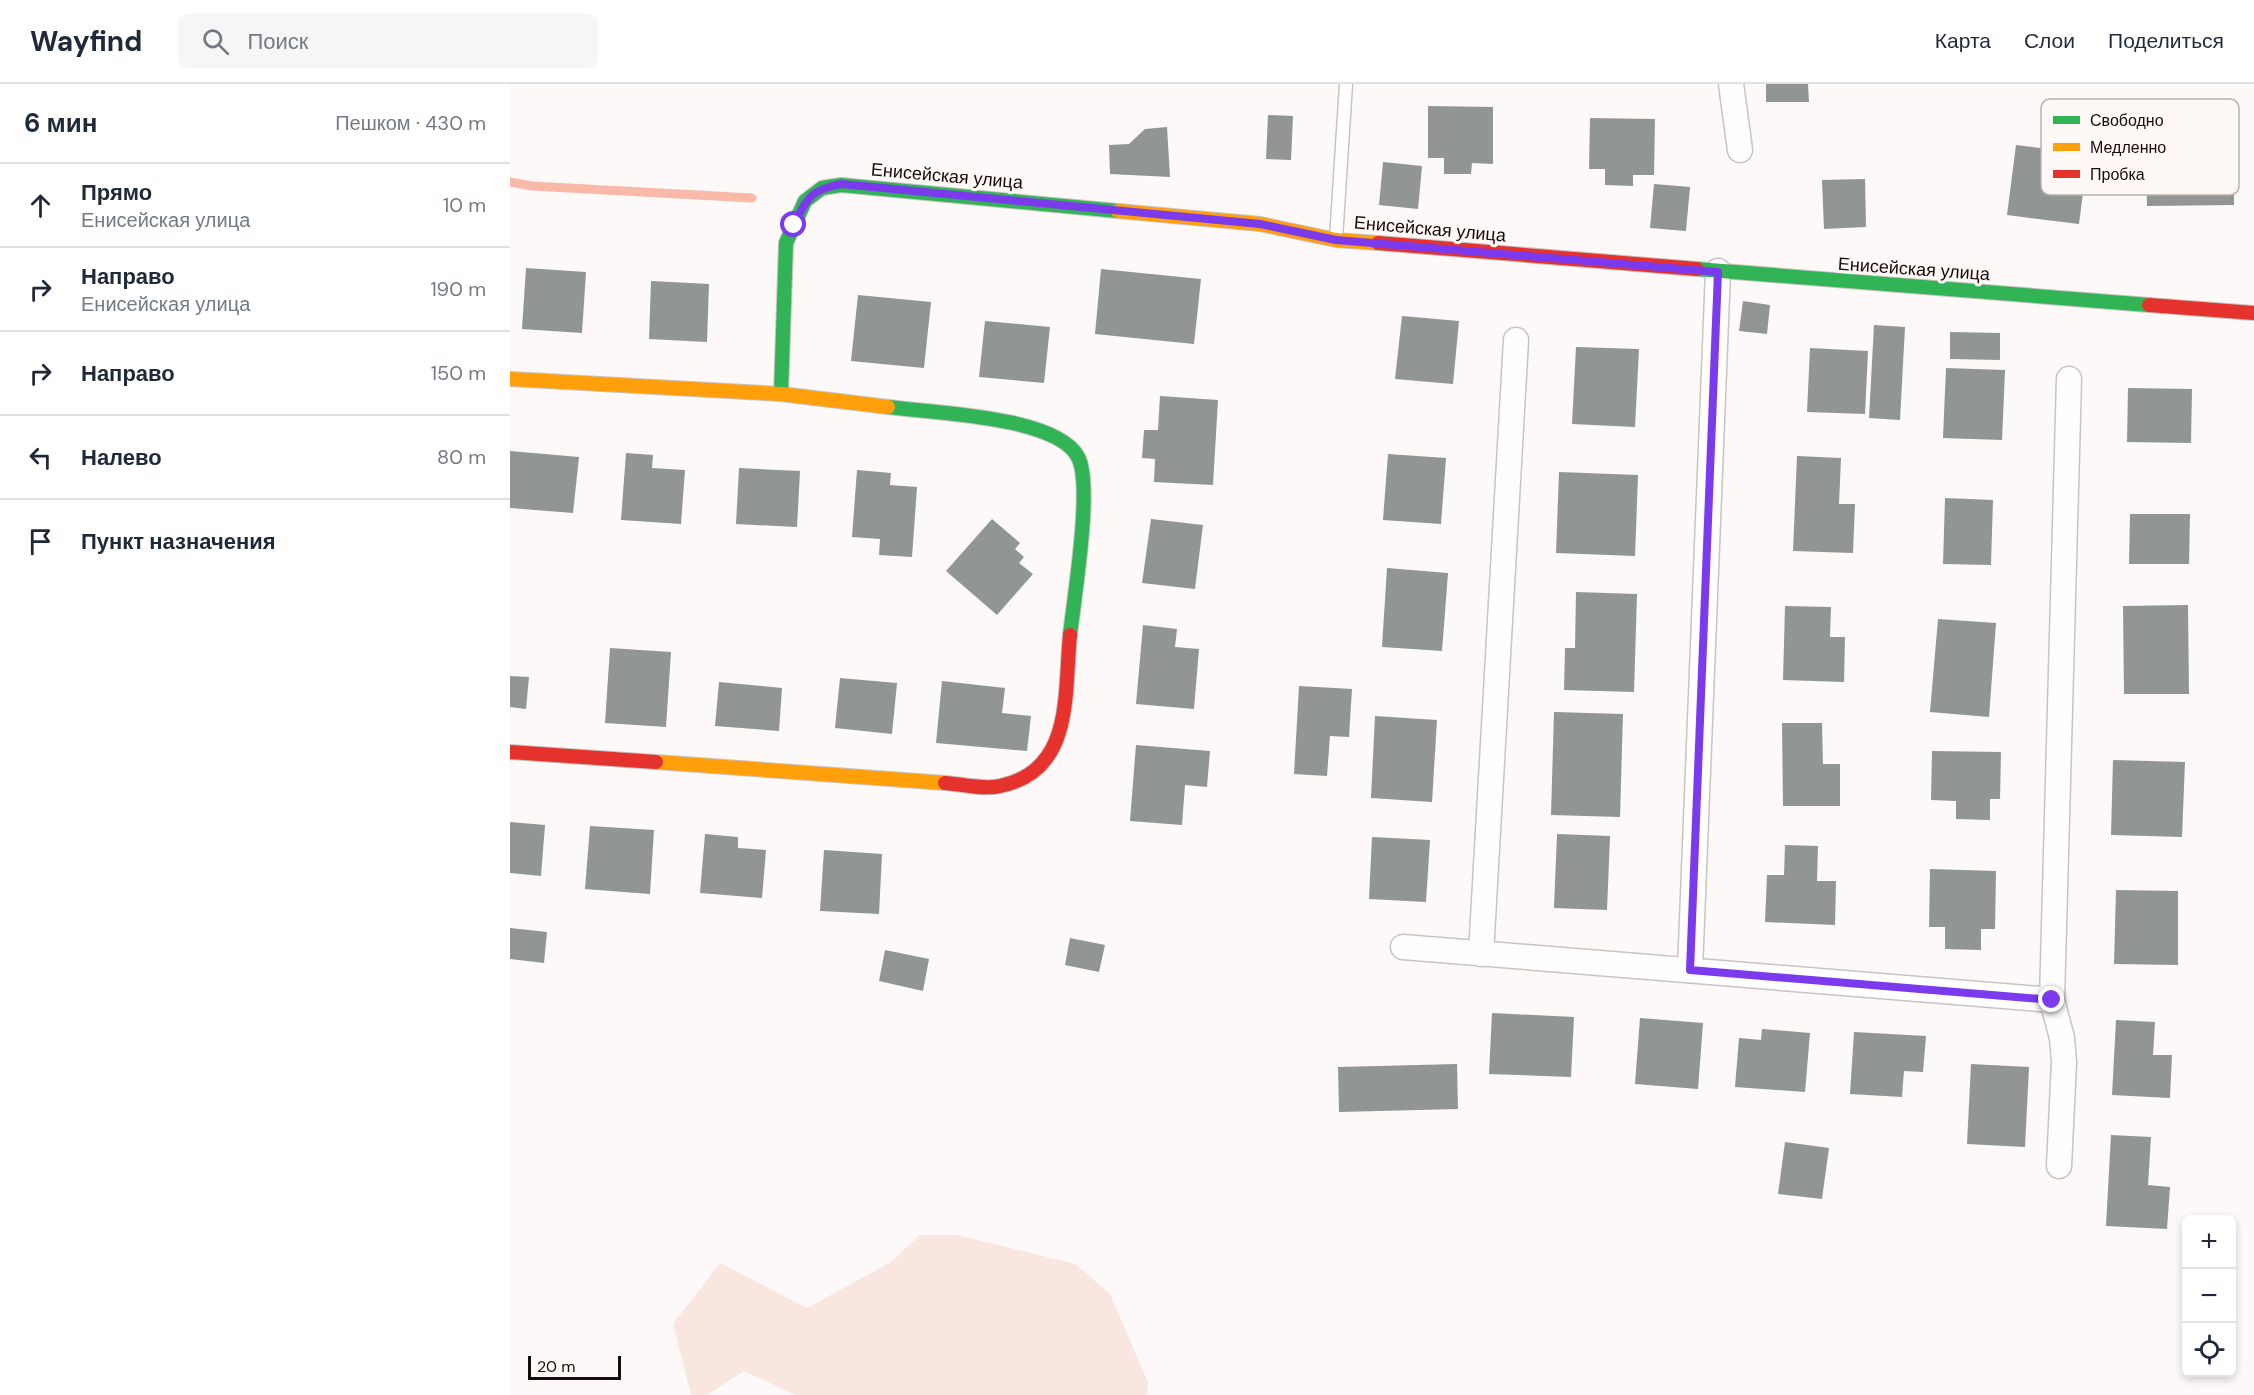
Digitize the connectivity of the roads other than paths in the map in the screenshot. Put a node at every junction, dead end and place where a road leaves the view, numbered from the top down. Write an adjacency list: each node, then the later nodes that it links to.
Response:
1 (1346, 84): 4 (lane)
2 (1731, 84): 3 (street)
3 (1740, 150)
4 (1336, 240): 5 (street, Енисейская улица); 10 (street, Енисейская улица)
5 (1718, 272): 6 (street, Енисейская улица); 14 (street)
6 (2254, 313)
7 (1516, 340): 13 (street)
8 (510, 379): 10 (street)
9 (2069, 380): 15 (street)
10 (781, 394): 11 (street)
11 (510, 752)
12 (1403, 947): 13 (street)
13 (1481, 954): 14 (street)
14 (1690, 970): 15 (street)
15 (2052, 1000): 16 (street)
16 (2059, 1166)

